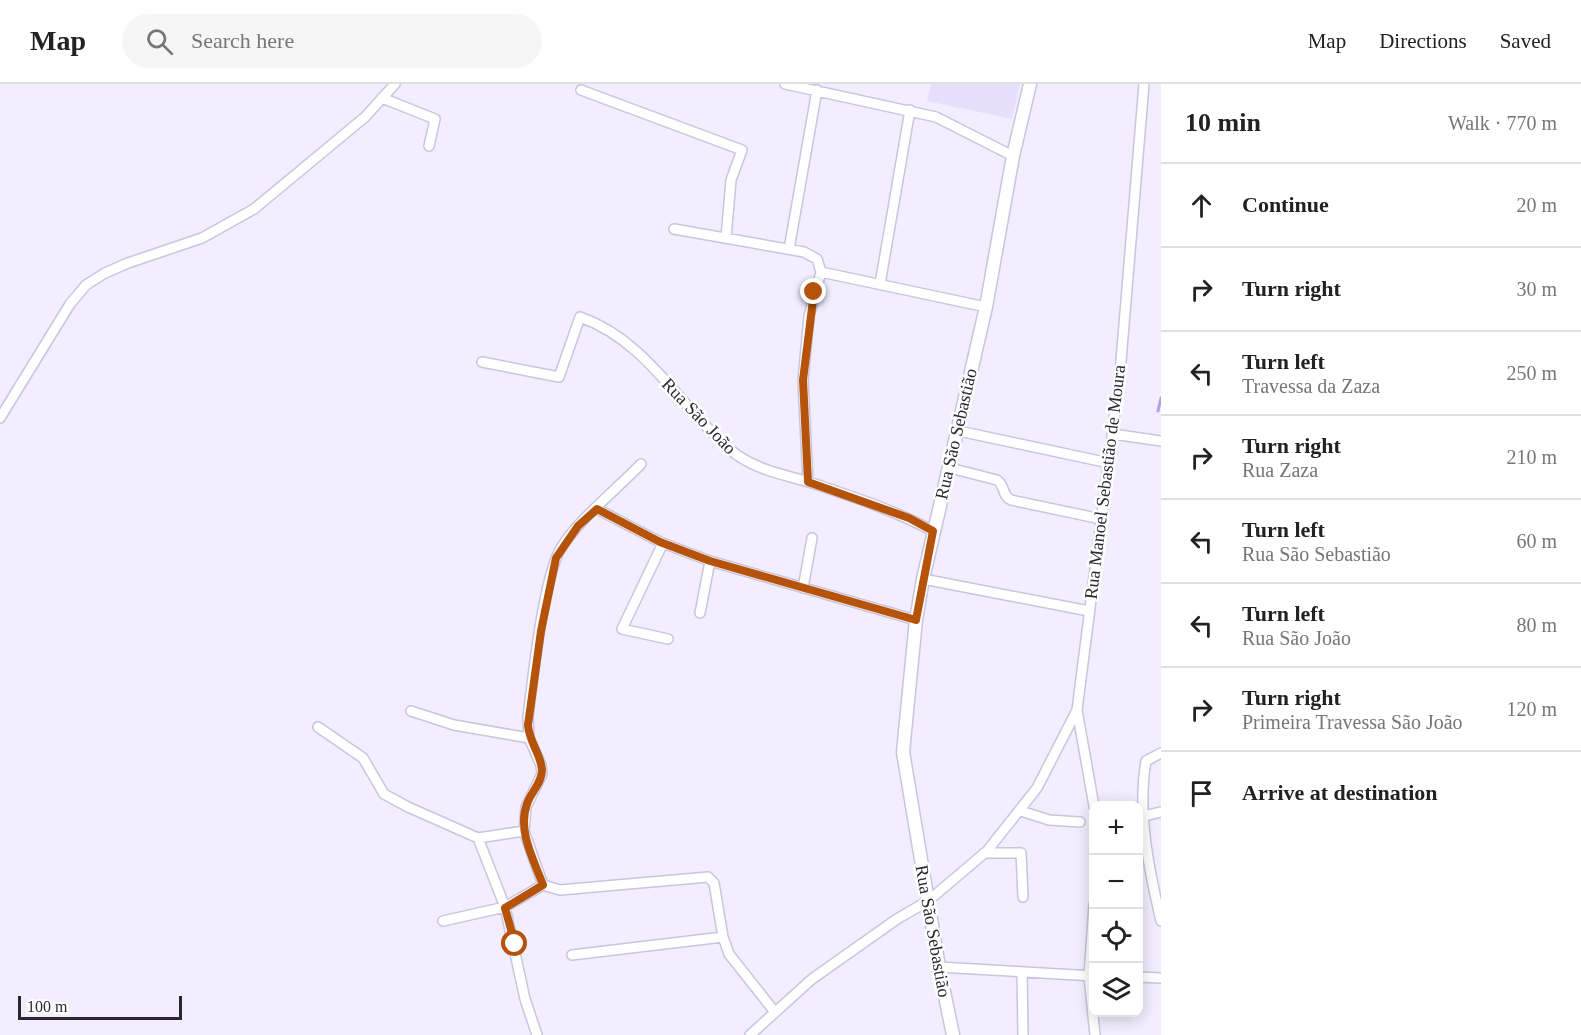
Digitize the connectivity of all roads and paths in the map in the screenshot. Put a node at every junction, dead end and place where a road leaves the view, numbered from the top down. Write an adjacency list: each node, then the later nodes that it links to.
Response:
1 (395, 84): 8 (street)
2 (784, 84): 7 (street)
3 (1030, 84): 11 (street, Rua São Sebastião)
4 (1144, 84): 21 (street, Rua Manoel Sebastião de Moura)
5 (830, 88): 7 (street); 9 (street)
6 (581, 90): 13 (street)
7 (817, 90): 14 (street)
8 (382, 99): 10 (street); 19 (street)
9 (910, 110): 11 (street); 16 (street)
10 (429, 146)
11 (1013, 156): 17 (street, Rua São Sebastião)
12 (674, 230): 13 (street)
13 (726, 238): 14 (street)
14 (789, 249): 15 (street)
15 (821, 272): 16 (street); 26 (street)
16 (880, 284): 17 (street)
17 (986, 307): 20 (street, Rua São Sebastião)
18 (482, 362): 26 (street, Rua São João)
19 (0, 418)
20 (959, 431): 23 (street); 25 (street, Rua São Sebastião)
21 (1113, 434): 22 (street); 23 (street, Rua Manoel Sebastião de Moura)
22 (1161, 441)
23 (1109, 463): 28 (street, Rua Manoel Sebastião de Moura)
24 (641, 464): 27 (street)
25 (950, 468): 28 (street); 29 (street, Rua São Sebastião)
26 (808, 482): 29 (street, Rua São João)
27 (597, 509): 31 (street); 42 (street)
28 (1101, 519): 35 (street, Rua Manoel Sebastião de Moura)
29 (933, 531): 33 (street, Rua São Sebastião)
30 (812, 538): 34 (street)
31 (663, 543): 32 (street); 38 (street)
32 (710, 561): 34 (street); 36 (street)
33 (923, 579): 35 (street); 37 (street, Rua São Sebastião)
34 (804, 588): 37 (street)
35 (1089, 611): 39 (street, Rua Manoel Sebastião de Moura)
36 (700, 613)
37 (916, 620): 55 (street, Rua São Sebastião)
38 (668, 639)
39 (1077, 710): 44 (street); 45 (street, Rua Manoel Sebastião de Moura)
40 (411, 711): 42 (street)
41 (318, 727): 50 (street)
42 (529, 738): 49 (street)
43 (1161, 753): 47 (street)
44 (1093, 801)
45 (1020, 811): 48 (street); 51 (street, Rua Manoel Sebastião de Moura)
46 (1161, 812): 47 (street)
47 (1144, 816): 53 (street)
48 (1080, 822)
49 (524, 831): 50 (street); 52 (street)
50 (478, 838): 56 (street)
51 (984, 853): 54 (street); 55 (street, Rua Manoel Sebastião de Moura)
52 (543, 885): 56 (street); 60 (street)
53 (1157, 886): 59 (street)
54 (1023, 897)
55 (928, 901): 63 (street, Rua São Sebastião); 68 (street, Rua Manoel Sebastião de Moura)
56 (505, 908): 58 (street); 70 (street)
57 (1094, 909): 62 (street)
58 (443, 921)
59 (1161, 921)
60 (723, 937): 61 (street); 68 (street)
61 (572, 955)
62 (1092, 963)
63 (939, 968): 64 (street); 72 (street, Rua São Sebastião)
64 (1022, 972): 65 (street); 73 (street)
65 (1089, 976)
66 (1143, 977): 67 (street)
67 (1161, 978)
68 (774, 1011): 71 (street, Rua Manoel Sebastião de Moura)
69 (1094, 1017): 74 (street)
70 (537, 1035)
71 (750, 1035)
72 (953, 1035)
73 (1023, 1035)
74 (1095, 1035)

